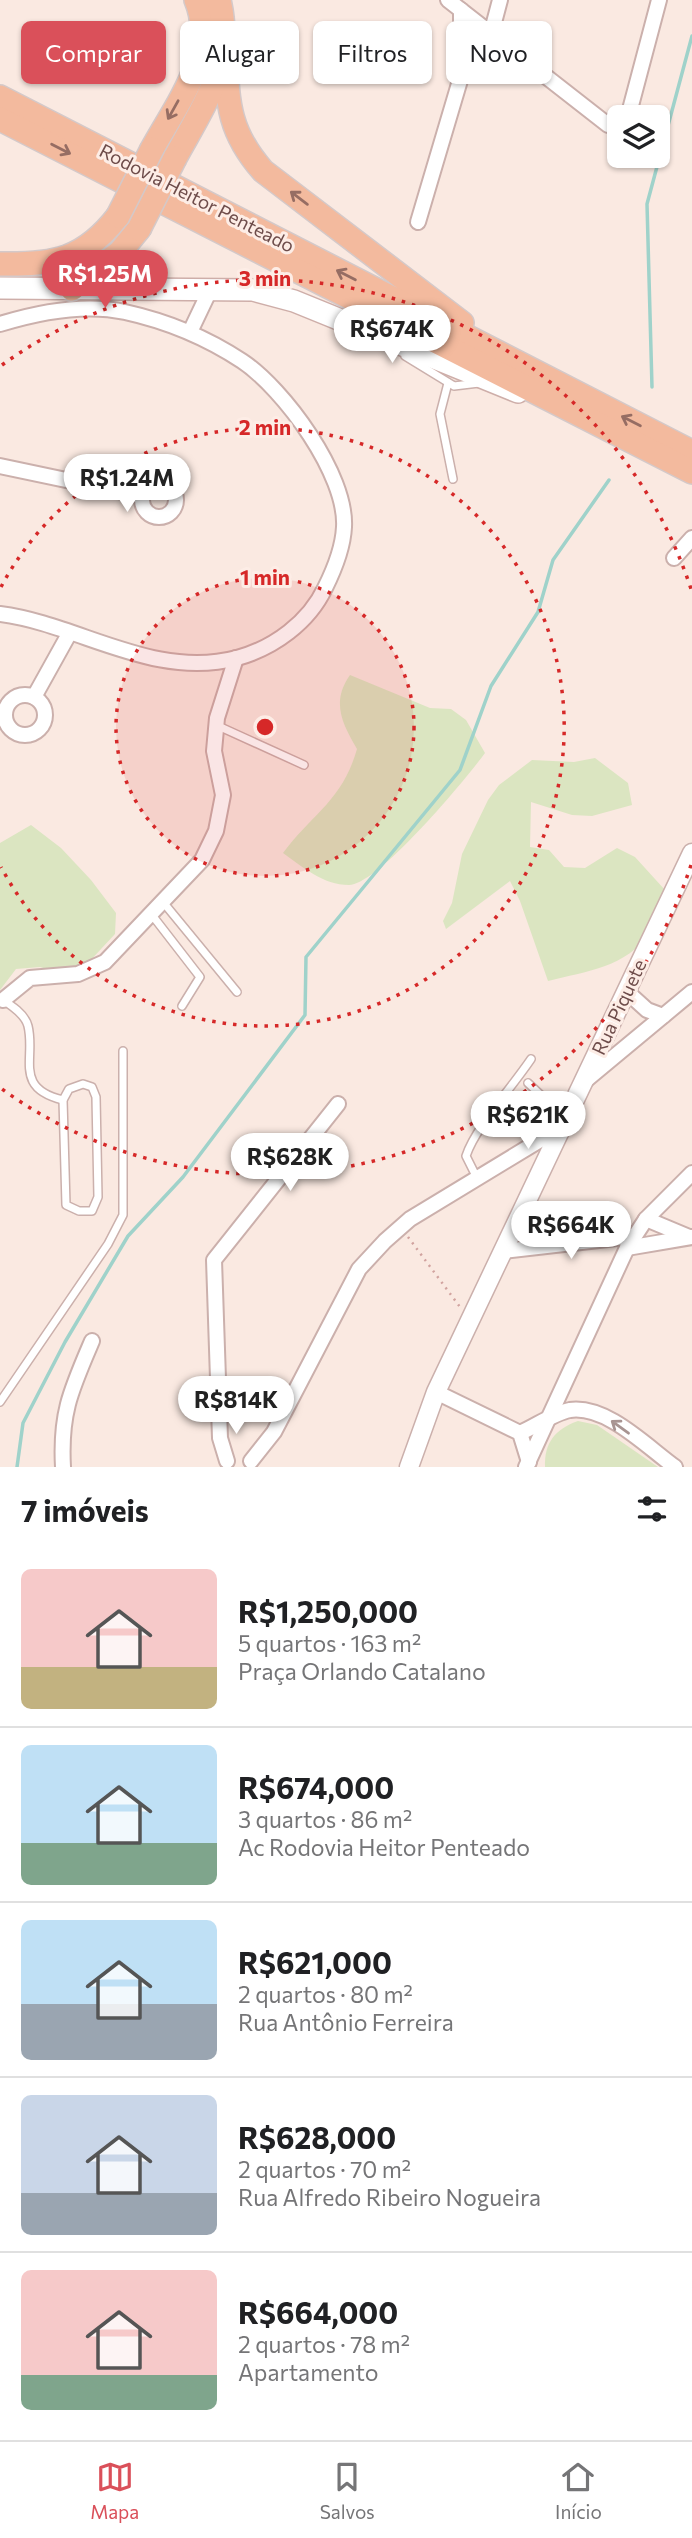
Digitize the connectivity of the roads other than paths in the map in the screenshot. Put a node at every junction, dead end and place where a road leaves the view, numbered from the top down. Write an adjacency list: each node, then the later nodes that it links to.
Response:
1 (196, 0): 22 (main road, one-way to 22, bridge)
2 (219, 0): 8 (main road)
3 (226, 0): 9 (street)
4 (448, 0): 7 (street)
5 (500, 0): 11 (street)
6 (659, 0): 17 (street)
7 (461, 10): 10 (street); 21 (street)
8 (223, 21)
9 (225, 21)
10 (475, 21)
11 (494, 21)
12 (552, 81): 20 (street)
13 (212, 84): 24 (main road, bridge)
14 (229, 84): 29 (main road, one-way to 14)
15 (0, 87): 18 (main road)
16 (0, 97): 18 (main road, Rodovia Heitor Penteado)
17 (631, 105)
18 (33, 113): 29 (main road, Rodovia Heitor Penteado, one-way to 18)
19 (4, 123): 32 (main road, Rodovia Heitor Penteado, one-way to 32)
20 (607, 124)
21 (418, 222)
22 (0, 264)
23 (0, 288): 24 (main road)
24 (72, 289): 25 (main road)
25 (210, 290): 27 (main road); 28 (street)
26 (0, 324): 28 (street)
27 (363, 330): 30 (main road); 31 (lane)
28 (190, 332): 42 (street)
29 (509, 359): 33 (main road, Rodovia Heitor Penteado, one-way to 29)
30 (488, 381): 31 (lane); 32 (main road)
31 (448, 383): 36 (lane)
32 (579, 414): 35 (main road, Rodovia Heitor Penteado)
33 (692, 452)
34 (0, 466): 37 (street)
35 (692, 472)
36 (453, 480)
37 (142, 496)
38 (692, 538): 39 (street)
39 (674, 558)
40 (0, 614): 41 (street)
41 (69, 634): 42 (street); 43 (street)
42 (236, 658): 44 (street)
43 (34, 697)
44 (216, 725): 45 (lane); 47 (street)
45 (304, 765)
46 (692, 853): 49 (street, Rua Piquete)
47 (163, 902): 48 (street); 50 (lane)
48 (152, 915): 52 (street); 53 (lane)
49 (626, 991): 54 (street); 57 (street, Rua Piquete)
50 (237, 992)
51 (692, 992): 54 (street)
52 (2, 999): 59 (lane)
53 (182, 1006)
54 (663, 1016): 57 (street)
55 (123, 1051): 70 (lane)
56 (531, 1059): 63 (lane)
57 (586, 1080): 61 (street, Rua Piquete)
58 (528, 1083): 61 (lane)
59 (63, 1100): 59 (lane)
60 (338, 1104): 73 (street)
61 (563, 1123): 63 (street); 67 (street, Rua Piquete)
62 (692, 1173): 64 (street)
63 (477, 1178): 74 (street)
64 (646, 1219): 65 (street); 66 (street)
65 (691, 1237): 66 (street)
66 (630, 1242): 67 (street); 71 (street)
67 (504, 1251): 69 (street, Rua Piquete)
68 (92, 1341): 76 (street)
69 (436, 1392): 72 (street); 77 (street, Rua Piquete)
70 (0, 1402)
71 (545, 1422): 72 (street); 75 (street); 78 (street, one-way to 71)
72 (520, 1433): 75 (street)
73 (227, 1464): 74 (street)
74 (252, 1464)
75 (528, 1464)
76 (63, 1467)
77 (409, 1467)
78 (675, 1467)

